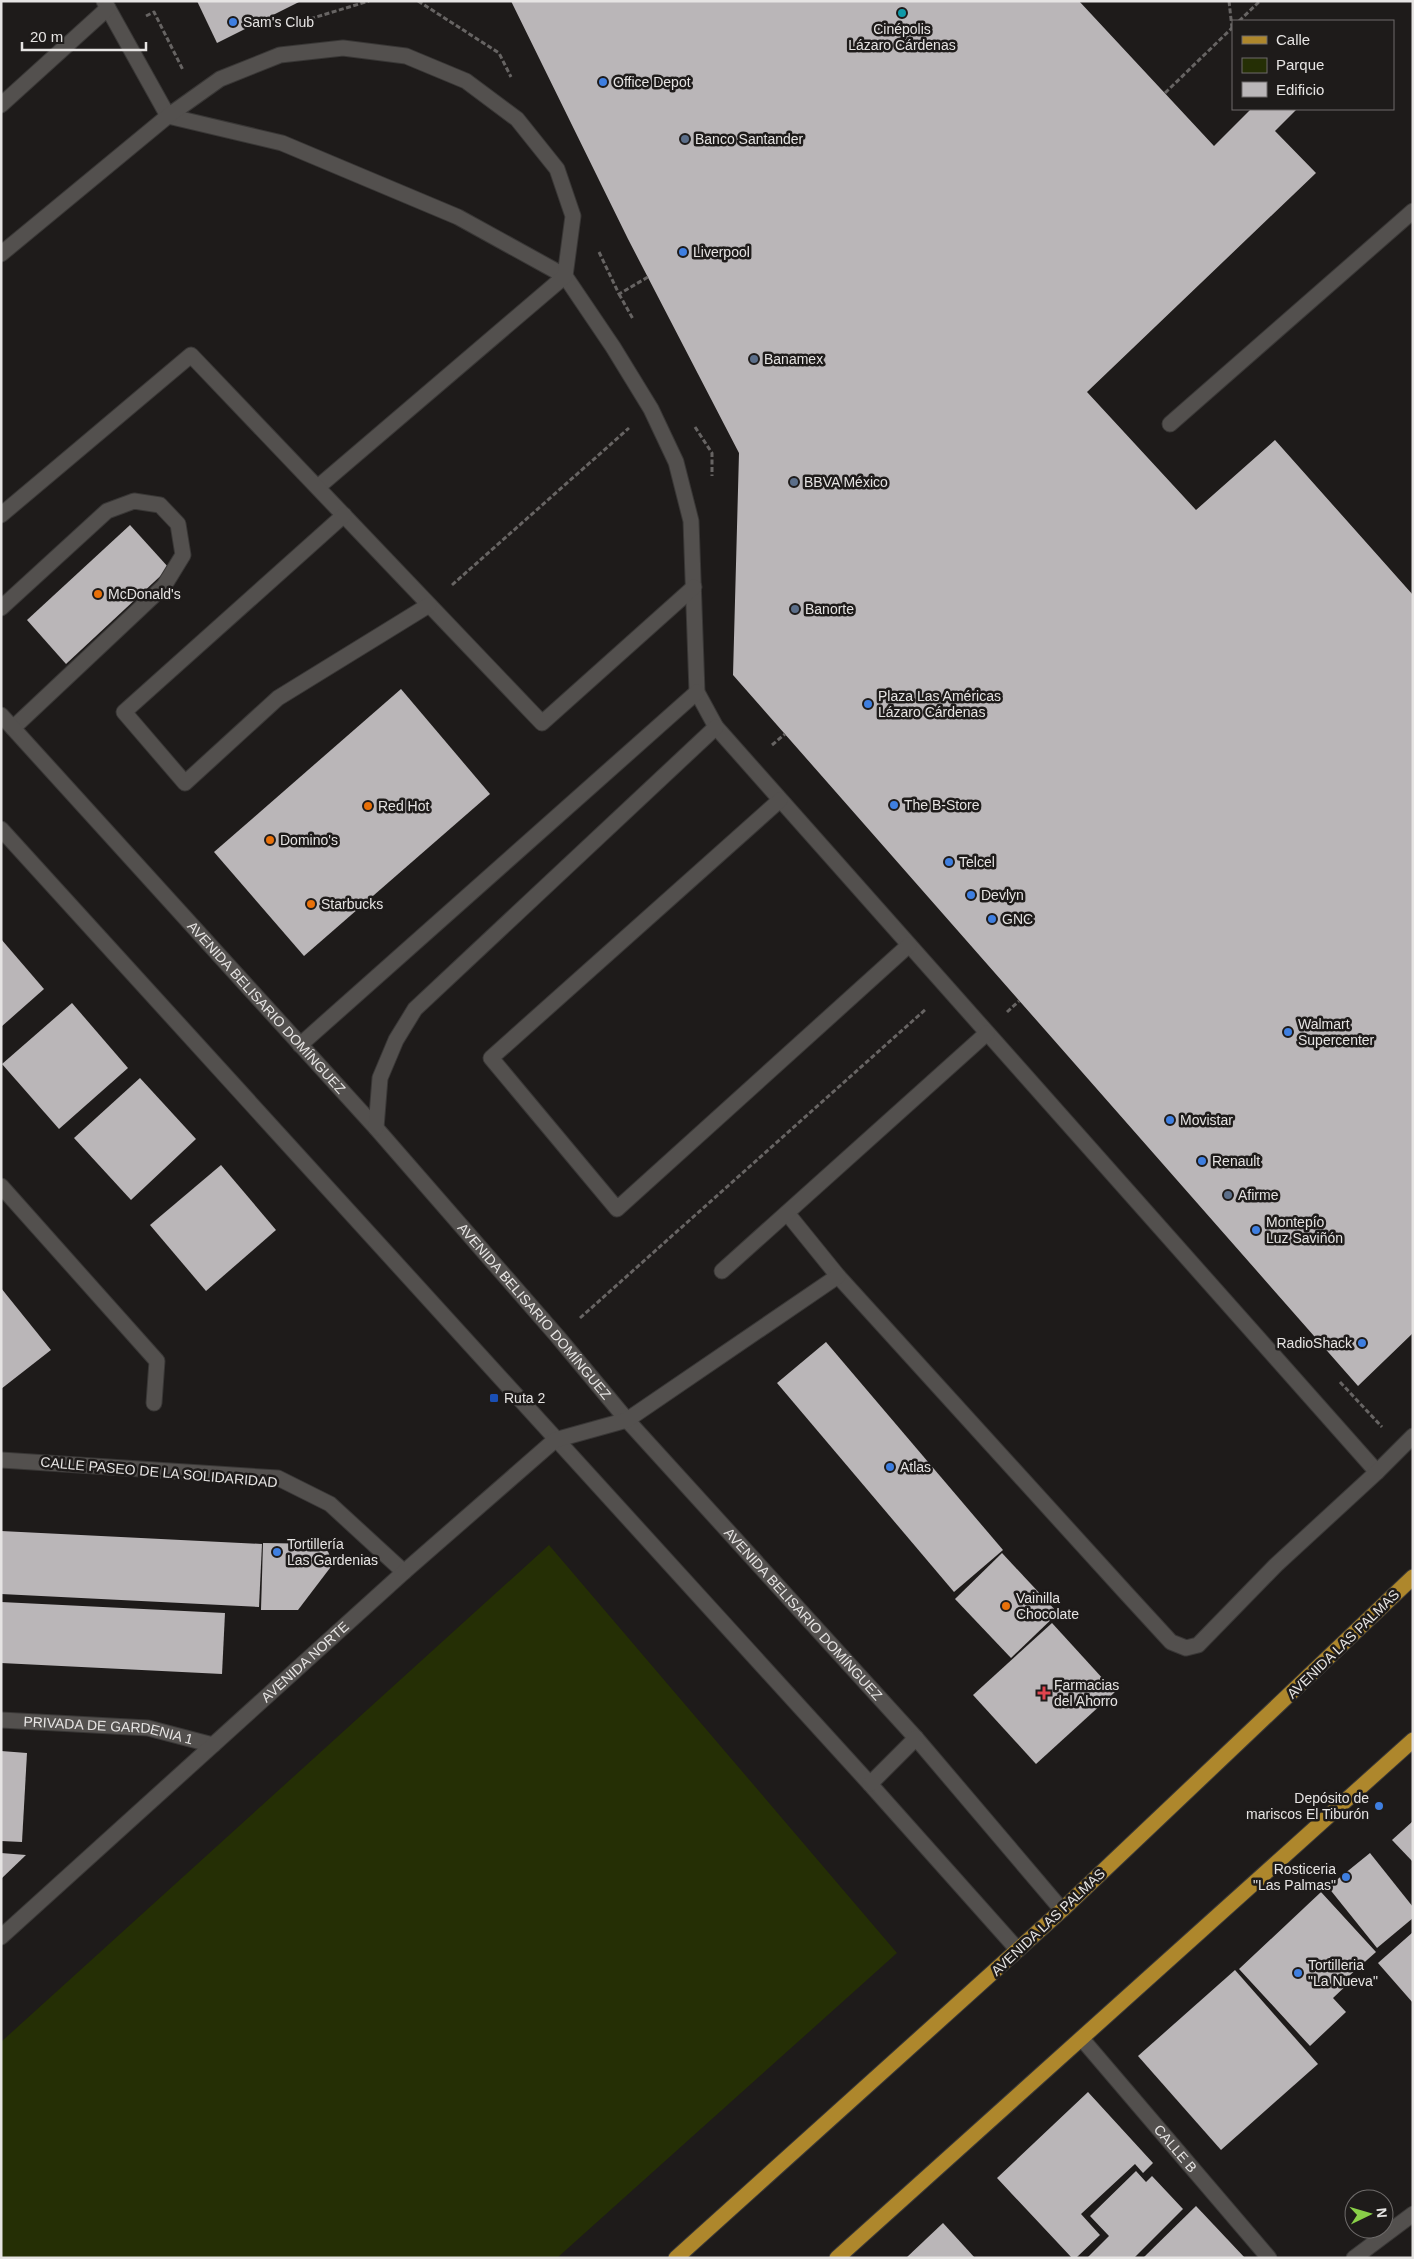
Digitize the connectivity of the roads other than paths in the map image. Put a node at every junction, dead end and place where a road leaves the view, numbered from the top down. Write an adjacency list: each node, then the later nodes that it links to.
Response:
1 (106, 5): 2 (street); 3 (street)
2 (1, 105)
3 (168, 116): 5 (street); 6 (street); 6 (street)
4 (1413, 211): 7 (street)
5 (1, 254)
6 (565, 276): 8 (street); 11 (street)
7 (1170, 424)
8 (318, 487): 9 (street); 10 (street)
9 (1, 515)
10 (344, 515): 12 (street); 12 (street)
11 (694, 587): 12 (street); 14 (street)
12 (429, 605)
13 (1, 608): 17 (street)
14 (697, 692): 16 (street); 22 (street)
15 (1, 715): 17 (street, AVENIDA BELISARIO DOMÍNGUEZ)
16 (716, 727): 18 (street); 23 (street)
17 (13, 728): 22 (street, AVENIDA BELISARIO DOMÍNGUEZ)
18 (780, 800): 20 (street); 20 (street)
19 (1, 829): 31 (street)
20 (908, 945): 21 (street)
21 (987, 1033): 25 (street); 33 (street)
22 (300, 1045): 23 (street, AVENIDA BELISARIO DOMÍNGUEZ)
23 (376, 1128): 29 (street, AVENIDA BELISARIO DOMÍNGUEZ)
24 (4, 1192): 28 (street)
25 (787, 1213): 26 (street); 27 (street)
26 (722, 1271)
27 (838, 1276): 29 (street, AVENIDA NORTE); 33 (street)
28 (154, 1403)
29 (627, 1420): 31 (street, AVENIDA NORTE); 37 (street, AVENIDA BELISARIO DOMÍNGUEZ)
30 (1413, 1436): 33 (street)
31 (555, 1440): 34 (street, AVENIDA NORTE); 40 (street)
32 (1, 1460): 34 (street, CALLE PASEO DE LA SOLIDARIDAD)
33 (1377, 1472)
34 (404, 1572): 39 (street, AVENIDA NORTE)
35 (1413, 1577): 41 (main road, AVENIDA LAS PALMAS)
36 (1, 1720): 39 (street, PRIVADA DE GARDENIA 1)
37 (916, 1738): 40 (street); 41 (street, AVENIDA BELISARIO DOMÍNGUEZ)
38 (1413, 1740): 44 (main road)
39 (213, 1745): 42 (street, AVENIDA NORTE)
40 (870, 1784): 43 (street)
41 (1062, 1910): 43 (main road, AVENIDA LAS PALMAS)
42 (1, 1937)
43 (1018, 1950): 46 (main road, AVENIDA LAS PALMAS)
44 (1082, 2039): 47 (main road); 48 (street, CALLE B)
45 (1413, 2214): 49 (street)
46 (676, 2258)
47 (837, 2258)
48 (1269, 2258)
49 (1354, 2258)

